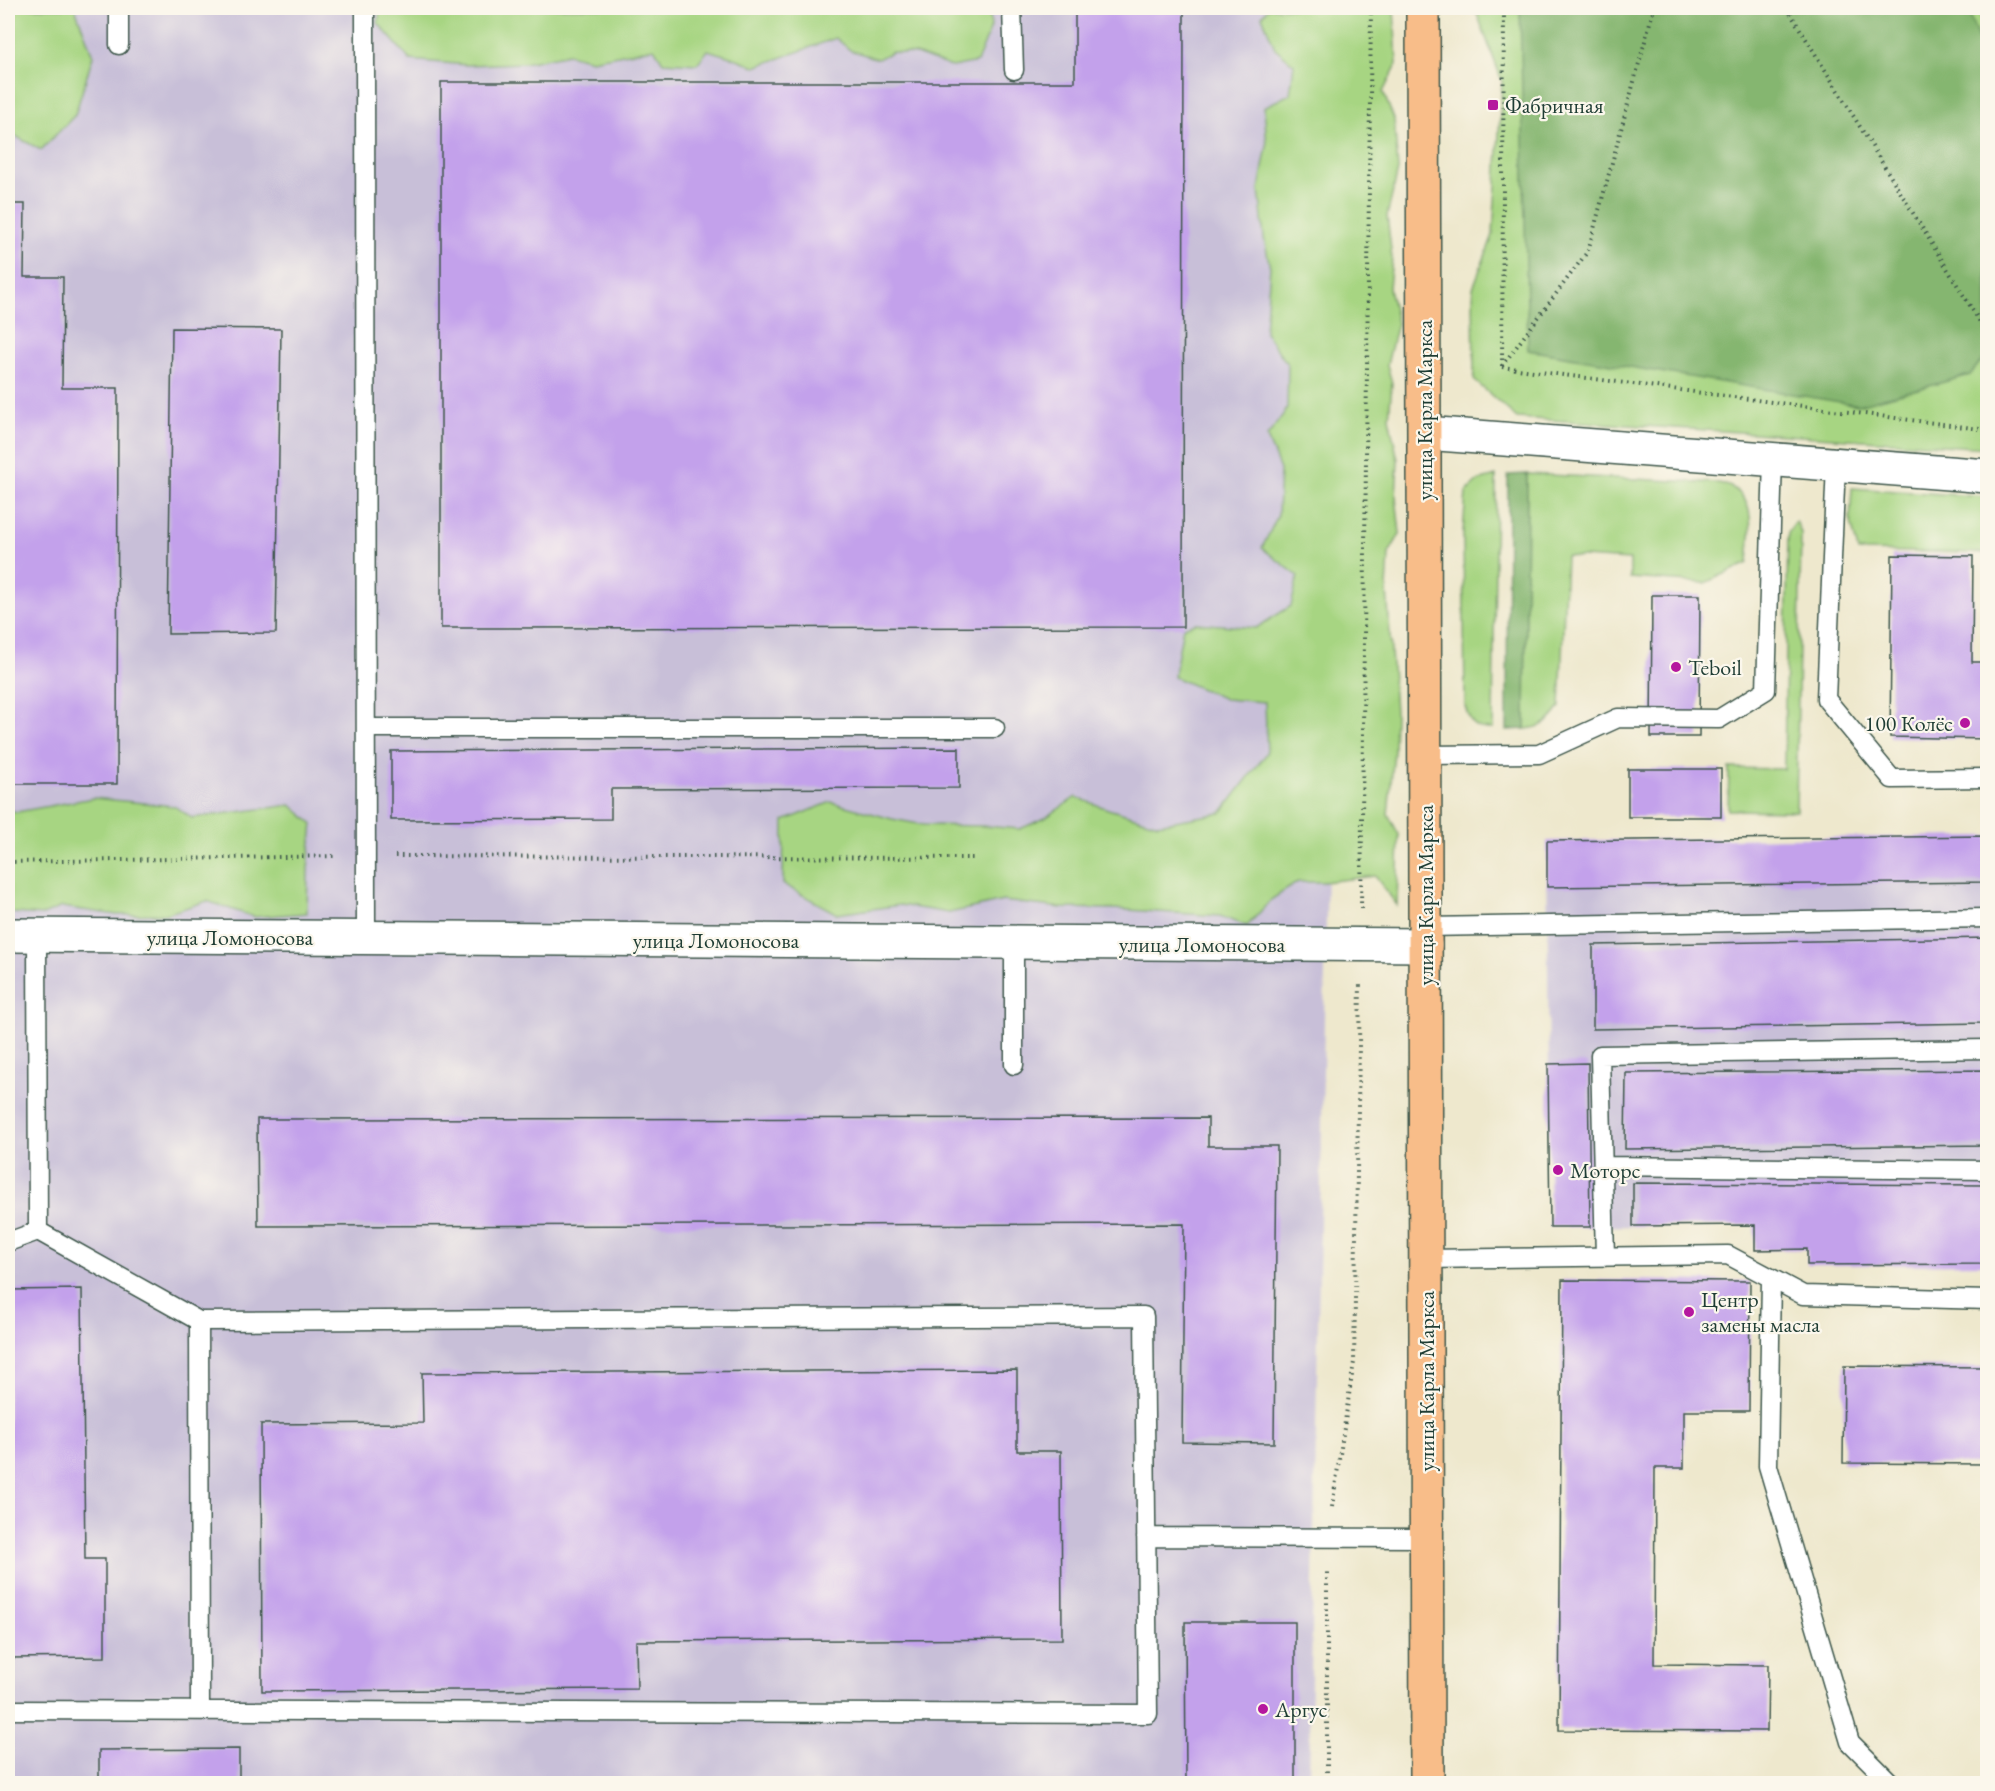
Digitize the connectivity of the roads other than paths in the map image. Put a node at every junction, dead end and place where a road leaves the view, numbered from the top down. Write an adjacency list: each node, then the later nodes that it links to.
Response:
1 (119, 8): 5 (lane)
2 (365, 8): 11 (lane)
3 (1012, 8): 6 (lane)
4 (1423, 8): 7 (main road, улица Карла Маркса)
5 (119, 45)
6 (1014, 70)
7 (1425, 433): 8 (street); 13 (main road, улица Карла Маркса)
8 (1773, 459): 9 (street); 13 (lane)
9 (1836, 464): 10 (street); 14 (lane)
10 (1988, 476)
11 (366, 728): 12 (lane); 18 (lane)
12 (995, 728)
13 (1425, 755): 17 (main road, улица Карла Маркса)
14 (1988, 778)
15 (1988, 918): 17 (lane)
16 (22, 935): 18 (street, улица Ломоносова); 24 (lane)
17 (1425, 936): 19 (street, улица Ломоносова); 27 (main road, улица Карла Маркса)
18 (366, 938): 19 (street, улица Ломоносова)
19 (1014, 942): 21 (lane)
20 (1988, 1049): 22 (lane)
21 (1014, 1065)
22 (1604, 1166): 23 (lane); 26 (lane)
23 (1988, 1170)
24 (38, 1231): 25 (lane); 30 (lane)
25 (8, 1242)
26 (1605, 1257): 27 (lane); 28 (lane)
27 (1426, 1259): 32 (main road, улица Карла Маркса)
28 (1771, 1278): 29 (lane); 36 (lane)
29 (1988, 1300)
30 (199, 1321): 31 (lane); 34 (lane)
31 (1146, 1537): 32 (lane); 34 (lane)
32 (1427, 1538): 35 (main road, улица Карла Маркса)
33 (8, 1710): 34 (lane)
34 (200, 1710)
35 (1427, 1784)
36 (1892, 1784)

